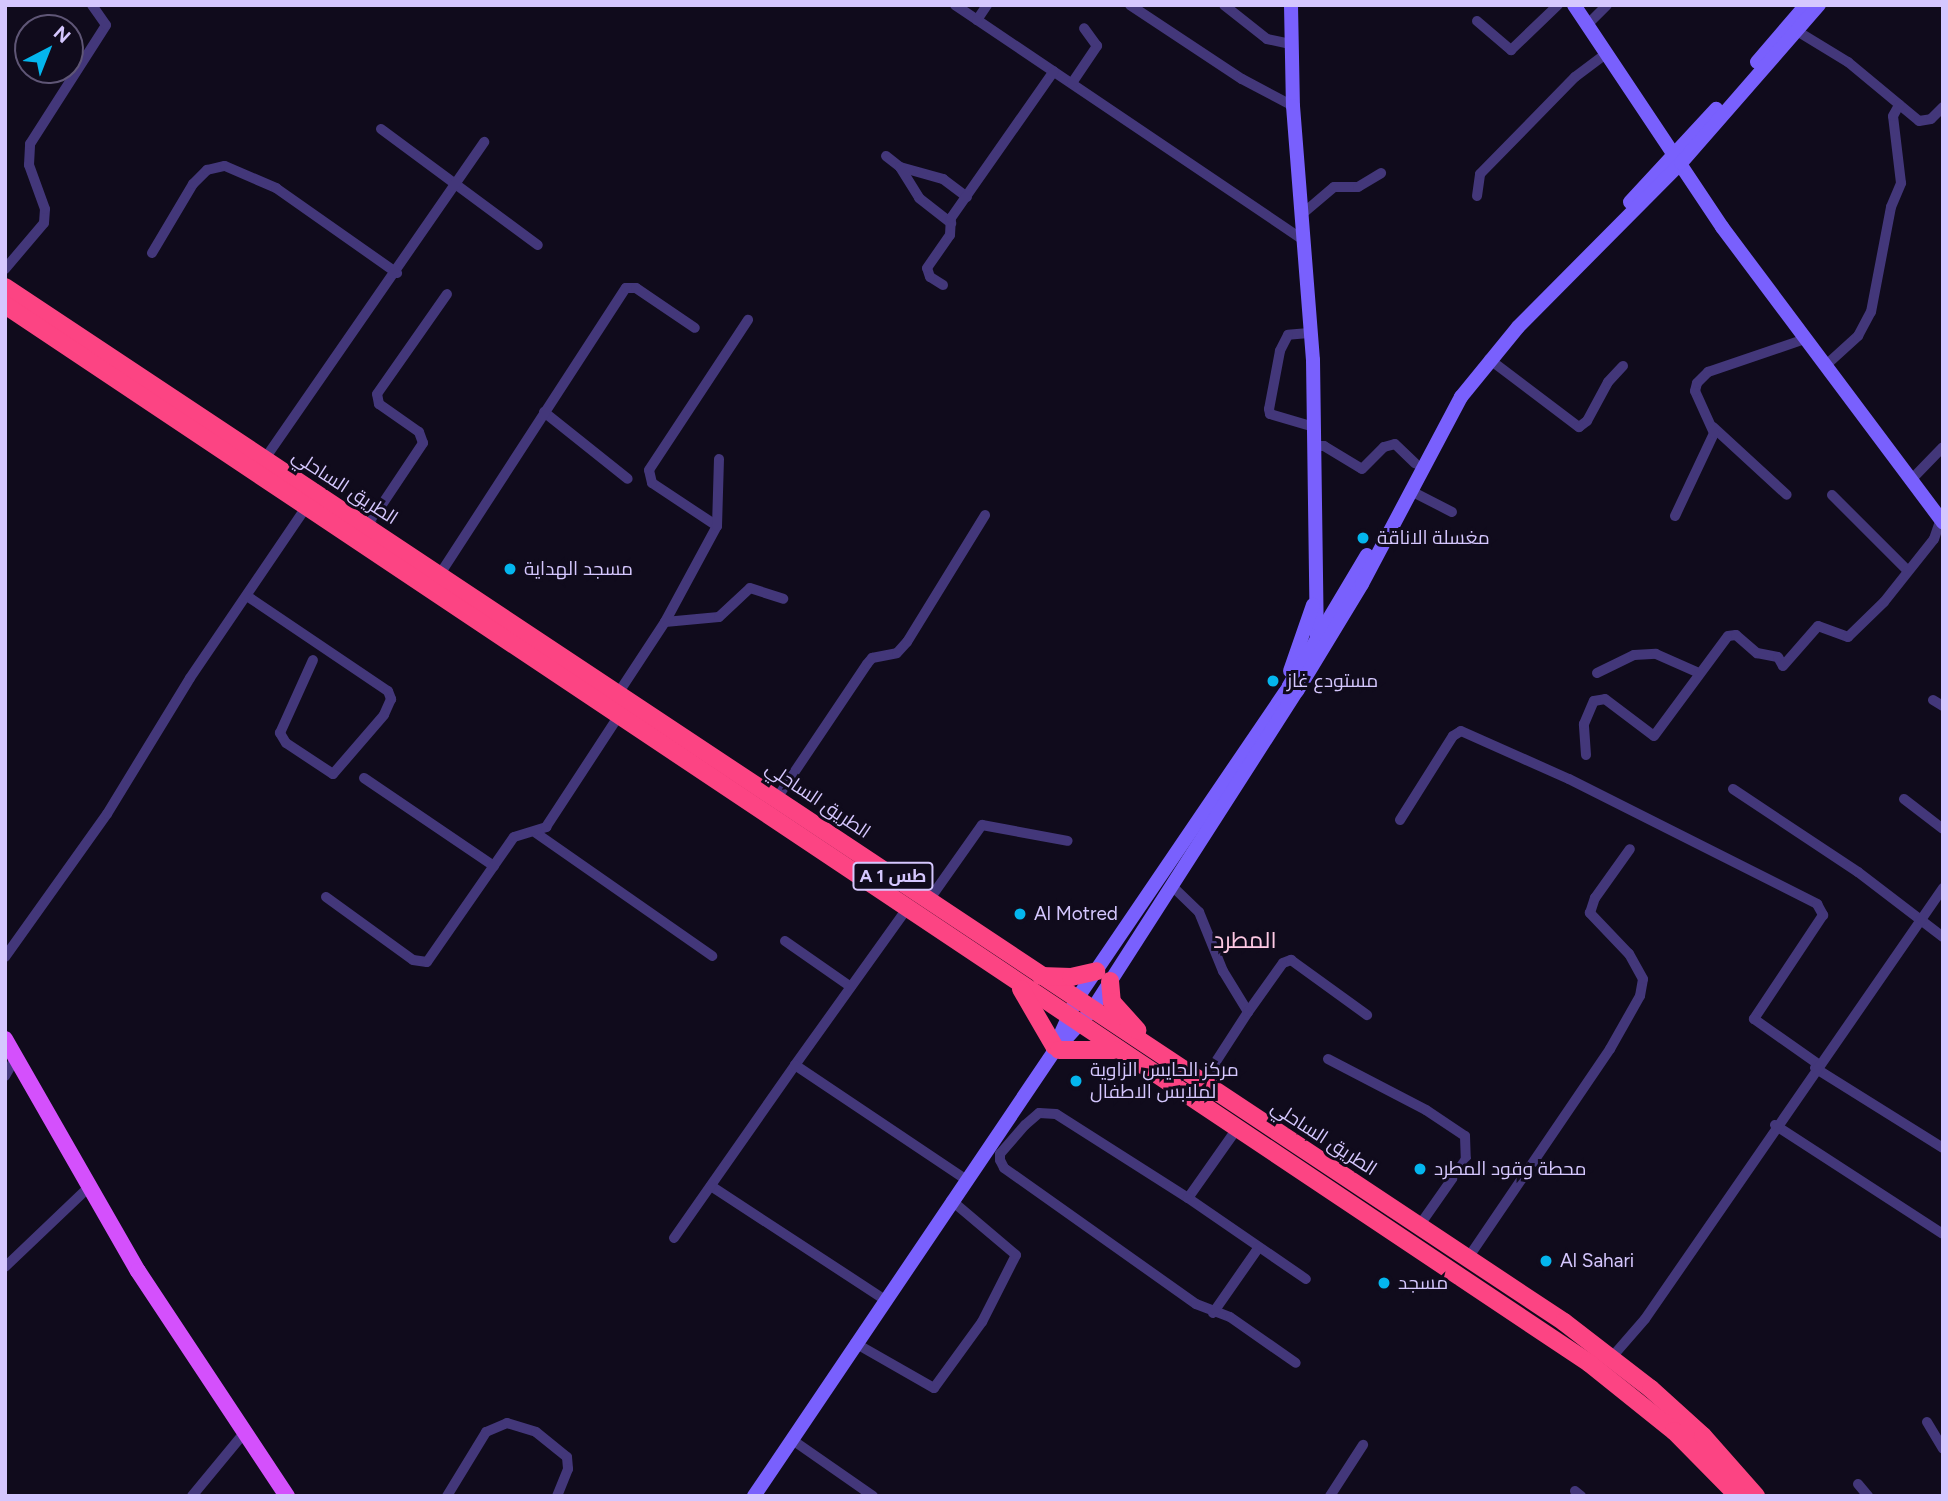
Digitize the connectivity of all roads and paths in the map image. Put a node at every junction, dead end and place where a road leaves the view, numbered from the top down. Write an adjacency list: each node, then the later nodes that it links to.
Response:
1 (92, 5): 38 (street)
2 (955, 5): 12 (street)
3 (987, 5): 12 (street)
4 (1130, 5): 21 (street)
5 (1224, 5): 17 (street)
6 (1291, 5): 17 (main road)
7 (1559, 5): 13 (street)
8 (1574, 5): 14 (main road)
9 (1607, 5): 14 (street)
10 (1806, 5): 27 (main road)
11 (1819, 5): 16 (main road)
12 (978, 20): 19 (street)
13 (1477, 21)
14 (1587, 25): 18 (main road)
15 (1084, 28): 20 (street)
16 (1797, 31): 22 (street); 27 (main road)
17 (1290, 44): 21 (main road)
18 (1606, 53): 27 (main road); 31 (street)
19 (1054, 71): 20 (street); 32 (street)
20 (1072, 83): 35 (street)
21 (1293, 106): 33 (main road)
22 (1899, 106): 23 (street); 51 (street)
23 (1943, 107)
24 (380, 129): 30 (street)
25 (484, 142): 30 (street)
26 (886, 156): 28 (street)
27 (1678, 159): 45 (main road); 48 (main road)
28 (900, 167): 32 (street); 34 (street)
29 (1381, 173): 33 (street)
30 (458, 182): 36 (street); 39 (street)
31 (1477, 196)
32 (967, 197): 34 (street)
33 (1301, 215): 35 (main road)
34 (951, 223): 40 (street)
35 (1302, 239): 47 (main road)
36 (538, 245)
37 (152, 253): 39 (street)
38 (5, 269)
39 (397, 273): 58 (street)
40 (943, 285)
41 (5, 287): 58 (highway, الطريق الساحلي / A 1 طس)
42 (447, 294): 71 (street)
43 (5, 305): 65 (highway, الطريق الساحلي / A 1 طس)
44 (748, 320): 70 (street)
45 (1515, 324): 49 (main road); 59 (main road)
46 (695, 328): 52 (street)
47 (1309, 332): 53 (main road); 53 (street)
48 (1805, 340): 51 (main road); 54 (street)
49 (1489, 359): 50 (street); 62 (main road)
50 (1623, 366)
51 (1825, 366): 61 (main road)
52 (544, 412): 60 (street); 73 (street)
53 (1314, 426): 55 (main road)
54 (1713, 426): 63 (street); 68 (street)
55 (1313, 446): 59 (street); 76 (main road)
56 (1943, 447): 61 (street)
57 (719, 459): 70 (street)
58 (264, 460): 71 (highway, الطريق الساحلي / A 1 طس)
59 (1415, 463): 78 (main road)
60 (628, 479)
61 (1910, 481): 69 (main road)
62 (1411, 491): 66 (street); 78 (main road)
63 (1787, 495)
64 (1832, 495): 72 (street)
65 (307, 506): 74 (street); 86 (highway, الطريق الساحلي / A 1 طس)
66 (1452, 512)
67 (985, 515): 90 (street)
68 (1675, 516)
69 (1942, 521): 72 (street)
70 (717, 526): 77 (street)
71 (367, 527): 73 (highway, الطريق الساحلي / A 1 طس)
72 (1908, 571): 81 (street)
73 (440, 574): 83 (highway, الطريق الساحلي / A 1 طس)
74 (247, 596): 79 (street); 107 (street)
75 (783, 599): 77 (street)
76 (1314, 603): 78 (main road); 82 (main road)
77 (665, 622): 83 (street)
78 (1319, 645): 82 (main road); 98 (main road)
79 (313, 660)
80 (1597, 673): 81 (street)
81 (1699, 673): 87 (street)
82 (1287, 689): 109 (main road)
83 (618, 692): 90 (highway, الطريق الساحلي / A 1 طس)
84 (1933, 700): 85 (street)
85 (1943, 706)
86 (620, 714): 94 (street); 102 (highway, الطريق الساحلي / A 1 طس)
87 (1586, 755)
88 (364, 778): 97 (street)
89 (1733, 789): 103 (street)
90 (777, 798): 101 (highway, الطريق الساحلي / A 1 طس)
91 (1904, 799): 93 (street)
92 (1400, 820): 122 (street)
93 (1943, 829)
94 (536, 834): 97 (street); 106 (street)
95 (1068, 841): 101 (street)
96 (1630, 849): 137 (street)
97 (494, 866): 100 (street)
98 (1171, 885): 109 (main road); 112 (street)
99 (1943, 888): 103 (street)
100 (326, 897)
101 (929, 900): 108 (highway, الطريق الساحلي / A 1 طس)
102 (909, 906): 110 (highway, الطريق الساحلي / A 1 طس); 111 (street)
103 (1921, 921): 104 (street); 122 (street)
104 (1943, 937)
105 (785, 941): 111 (street)
106 (712, 956)
107 (5, 957)
108 (1040, 976): 109 (highway); 113 (highway, الطريق الساحلي / A 1 طس)
109 (1103, 976): 113 (main road); 116 (highway)
110 (1018, 983): 113 (highway, الطريق الساحلي / A 1 طس); 117 (highway)
111 (851, 987): 121 (street)
112 (1248, 1012): 114 (street); 124 (street)
113 (1079, 1013): 116 (highway, الطريق الساحلي / A 1 طس); 117 (main road); 118 (highway, الطريق الساحلي / A 1 طس)
114 (1367, 1015)
115 (5, 1039): 119 (main road)
116 (1148, 1047): 124 (highway, الطريق الساحلي / A 1 طس)
117 (1055, 1049): 118 (highway); 128 (main road)
118 (1118, 1051): 126 (highway, الطريق الساحلي / A 1 طس)
119 (16, 1057): 123 (street); 130 (main road)
120 (1328, 1059): 133 (street)
121 (795, 1065): 128 (street); 129 (street)
122 (1816, 1066): 125 (street); 127 (street)
123 (5, 1076)
124 (1202, 1083): 133 (highway, الطريق الساحلي / A 1 طس)
125 (1775, 1125): 134 (street); 143 (street)
126 (1236, 1130): 131 (street); 158 (highway, الطريق الساحلي / A 1 طس)
127 (1943, 1148)
128 (965, 1179): 132 (main road)
129 (711, 1186): 135 (street); 140 (street)
130 (88, 1188): 138 (street); 146 (main road)
131 (1188, 1198): 136 (street); 141 (street)
132 (951, 1200): 140 (main road); 142 (street)
133 (1419, 1226): 137 (highway, الطريق الساحلي / A 1 طس)
134 (1943, 1234)
135 (674, 1238)
136 (1259, 1247): 139 (street); 141 (street)
137 (1468, 1258): 143 (highway, الطريق الساحلي / A 1 طس)
138 (5, 1267)
139 (1306, 1279)
140 (884, 1299): 142 (main road)
141 (1213, 1313): 144 (street)
142 (855, 1343): 147 (main road)
143 (1612, 1357): 159 (highway, الطريق الساحلي / A 1 طس)
144 (1296, 1363)
145 (1927, 1422): 149 (street)
146 (245, 1432): 151 (street); 152 (main road)
147 (791, 1439): 155 (main road); 156 (street)
148 (1363, 1445): 157 (street)
149 (1943, 1449)
150 (1858, 1485): 160 (street)
151 (192, 1496)
152 (288, 1496)
153 (447, 1496): 154 (street)
154 (557, 1496)
155 (754, 1496)
156 (873, 1496)
157 (1330, 1496)
158 (1738, 1496)
159 (1756, 1496)
160 (1868, 1496)

